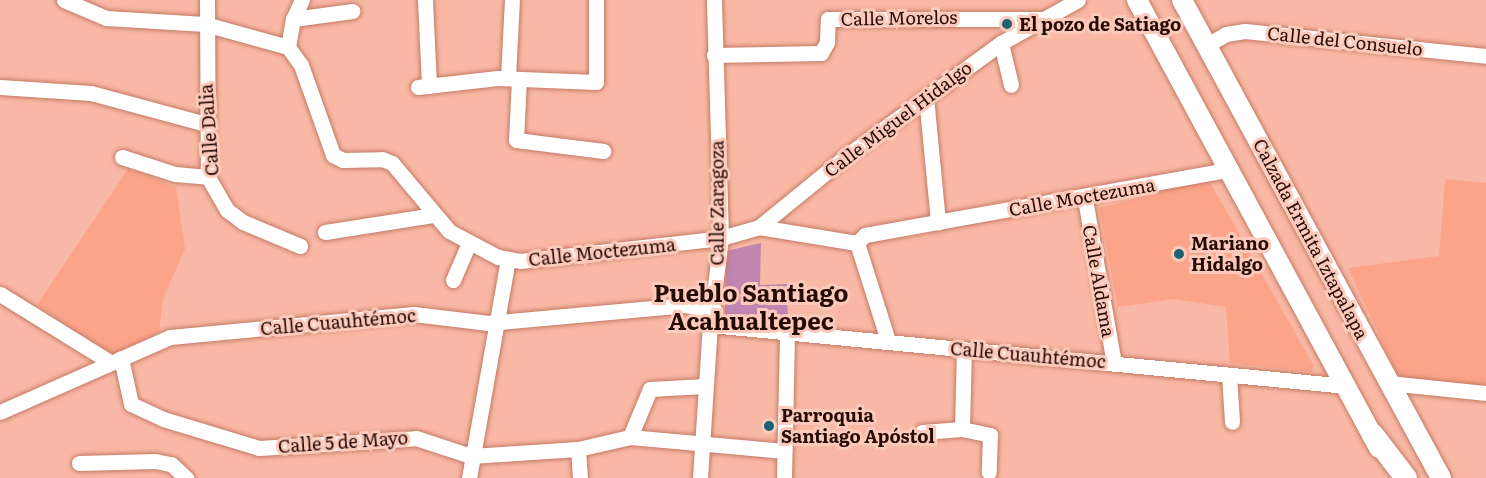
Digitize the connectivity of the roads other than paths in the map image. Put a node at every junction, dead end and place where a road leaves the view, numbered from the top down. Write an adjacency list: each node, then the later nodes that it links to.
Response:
1 (64, 0): 14 (street)
2 (207, 0): 14 (street, Calle Dalia)
3 (302, 0): 12 (street)
4 (425, 0): 20 (street)
5 (512, 0): 20 (street)
6 (596, 0): 20 (street)
7 (714, 0): 18 (street, Calle Zaragoza)
8 (1078, 0): 13 (street, Calle Miguel Hidalgo)
9 (1137, 0): 27 (main road, Calzada Ermita Iztapalapa)
10 (1182, 0): 16 (main road, Calzada Ermita Iztapalapa)
11 (352, 11): 12 (street)
12 (293, 19): 17 (street)
13 (1041, 19): 15 (street, Calle Miguel Hidalgo); 18 (street, Calle Morelos)
14 (205, 24): 17 (street); 24 (street, Calle Dalia)
15 (1001, 43): 21 (street); 23 (street, Calle Miguel Hidalgo)
16 (1207, 45): 19 (street, Calle del Consuelo); 49 (main road, Calzada Ermita Iztapalapa)
17 (288, 47): 30 (street, Calle Moctezuma)
18 (714, 56): 34 (street, Calle Zaragoza)
19 (1486, 56)
20 (514, 79): 25 (street)
21 (1011, 85)
22 (0, 87): 24 (street)
23 (926, 97): 31 (street); 32 (street, Calle Miguel Hidalgo)
24 (206, 124): 28 (street, Calle Dalia)
25 (603, 151)
26 (122, 157): 28 (street)
27 (1230, 169): 29 (street, Calle Moctezuma); 51 (main road, Calzada Ermita Iztapalapa)
28 (208, 177): 37 (street, Calle Dalia)
29 (1085, 198): 31 (street, Calle Moctezuma); 47 (street, Calle Aldama)
30 (433, 215): 33 (street); 35 (street, Calle Moctezuma)
31 (938, 222): 36 (street, Calle Moctezuma)
32 (759, 227): 34 (street, Calle Miguel Hidalgo); 36 (street)
33 (325, 232)
34 (721, 238): 38 (street, Calle Moctezuma); 41 (street, Calle Zaragoza)
35 (469, 243): 38 (street, Calle Moctezuma); 39 (street)
36 (858, 243): 44 (street)
37 (300, 246)
38 (508, 260): 42 (street)
39 (453, 280)
40 (0, 294): 46 (street)
41 (712, 318): 42 (street, Calle Cuauhtémoc); 43 (street, Calle Cuauhtémoc); 50 (street, Calle Zaragoza)
42 (497, 323): 46 (street, Calle Cuauhtémoc); 62 (street)
43 (787, 332): 44 (street, Calle Cuauhtémoc); 61 (street)
44 (888, 341): 45 (street, Calle Cuauhtémoc)
45 (964, 349): 47 (street, Calle Cuauhtémoc); 55 (street)
46 (116, 360): 53 (street, Calle Cuauhtémoc); 62 (street, Calle 5 de Mayo)
47 (1114, 363): 48 (street, Calle Cuauhtémoc)
48 (1229, 375): 51 (street, Calle Cuauhtémoc); 54 (street)
49 (1389, 383): 52 (street); 72 (main road, Calzada Ermita Iztapalapa)
50 (705, 386): 58 (street); 59 (street, Calle Zaragoza)
51 (1347, 386): 57 (main road, Calzada Ermita Iztapalapa)
52 (1486, 393)
53 (0, 412)
54 (1232, 422)
55 (962, 429): 56 (street); 64 (street)
56 (922, 432)
57 (1373, 435): 70 (main road, Calzada Ermita Iztapalapa); 71 (highway)
58 (630, 437): 59 (street, Calle 5 de Mayo); 60 (street, Calle 5 de Mayo)
59 (701, 441): 61 (street, Calle 5 de Mayo); 68 (street, Calle Zaragoza)
60 (578, 449): 62 (street, Calle 5 de Mayo); 67 (street)
61 (784, 451): 69 (street)
62 (471, 456): 66 (street)
63 (79, 463): 65 (street)
64 (989, 472)
65 (186, 478)
66 (469, 478)
67 (580, 478)
68 (700, 478)
69 (784, 478)
70 (1393, 478)
71 (1406, 478)
72 (1441, 478)

